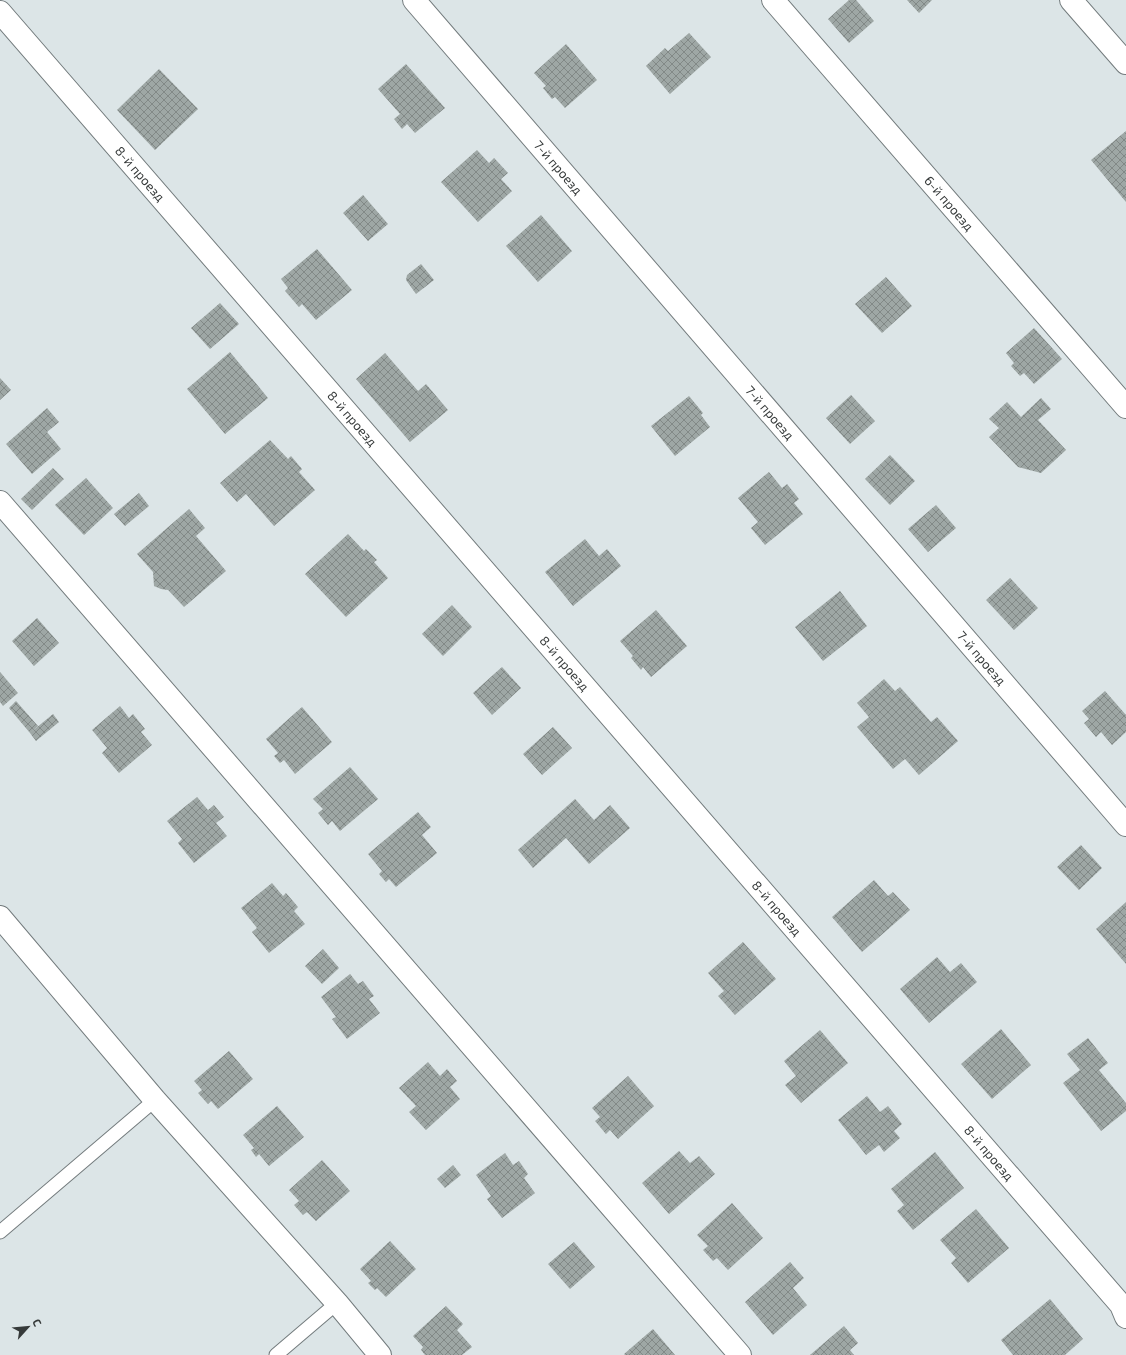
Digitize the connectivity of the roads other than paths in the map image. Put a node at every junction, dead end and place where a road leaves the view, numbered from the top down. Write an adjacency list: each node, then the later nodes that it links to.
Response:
1 (414, 0): 8 (street, 7-й проезд)
2 (773, 0): 6 (street, 6-й проезд)
3 (1071, 0): 5 (street)
4 (0, 12): 13 (street, 8-й проезд)
5 (1126, 63)
6 (1126, 407)
7 (0, 502): 16 (street)
8 (1126, 825)
9 (0, 917): 10 (street)
10 (155, 1100): 11 (lane); 12 (street)
11 (0, 1232)
12 (337, 1303): 14 (lane); 15 (street)
13 (1126, 1317)
14 (276, 1355)
15 (380, 1355)
16 (740, 1355)

